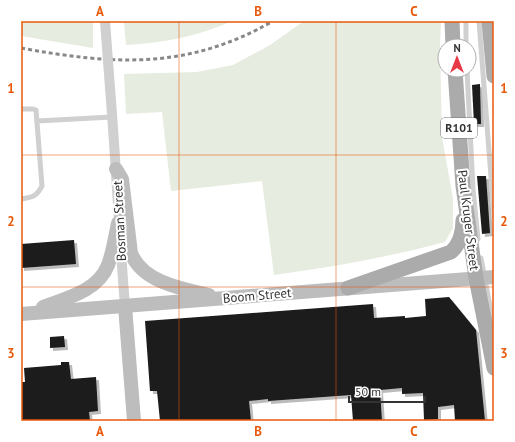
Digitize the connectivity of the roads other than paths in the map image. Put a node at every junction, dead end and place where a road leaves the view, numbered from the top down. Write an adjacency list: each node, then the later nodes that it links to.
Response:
1 (105, 21): 12 (street, Bosman Street, bridge)
2 (452, 21): 6 (main road)
3 (466, 21): 7 (lane)
4 (478, 21): 17 (lane, Paul Kruger Street)
5 (489, 21): 8 (main road)
6 (453, 38)
7 (466, 38)
8 (494, 76)
9 (456, 78): 15 (main road, Paul Kruger Street / R101)
10 (467, 78): 19 (lane, Paul Kruger Street)
11 (21, 108): 13 (lane)
12 (112, 117): 13 (lane); 14 (street, Bosman Street)
13 (37, 121): 16 (lane)
14 (116, 169): 18 (street, Bosman Street); 23 (main road)
15 (463, 186): 21 (main road, Paul Kruger Street / R101); 22 (main road)
16 (21, 199)
17 (494, 216)
18 (118, 223): 24 (street, Bosman Street); 25 (main road)
19 (478, 242)
20 (480, 255): 21 (lane, Paul Kruger Street)
21 (485, 278): 22 (main road, Boom Street); 26 (lane, Paul Kruger Street); 27 (main road, Paul Kruger Street / R101)
22 (348, 288): 23 (main road, Boom Street)
23 (221, 298): 24 (main road, Boom Street)
24 (125, 306): 25 (main road, Boom Street); 28 (main road, Bosman Street)
25 (24, 314)
26 (494, 328)
27 (494, 368)
28 (134, 421)

